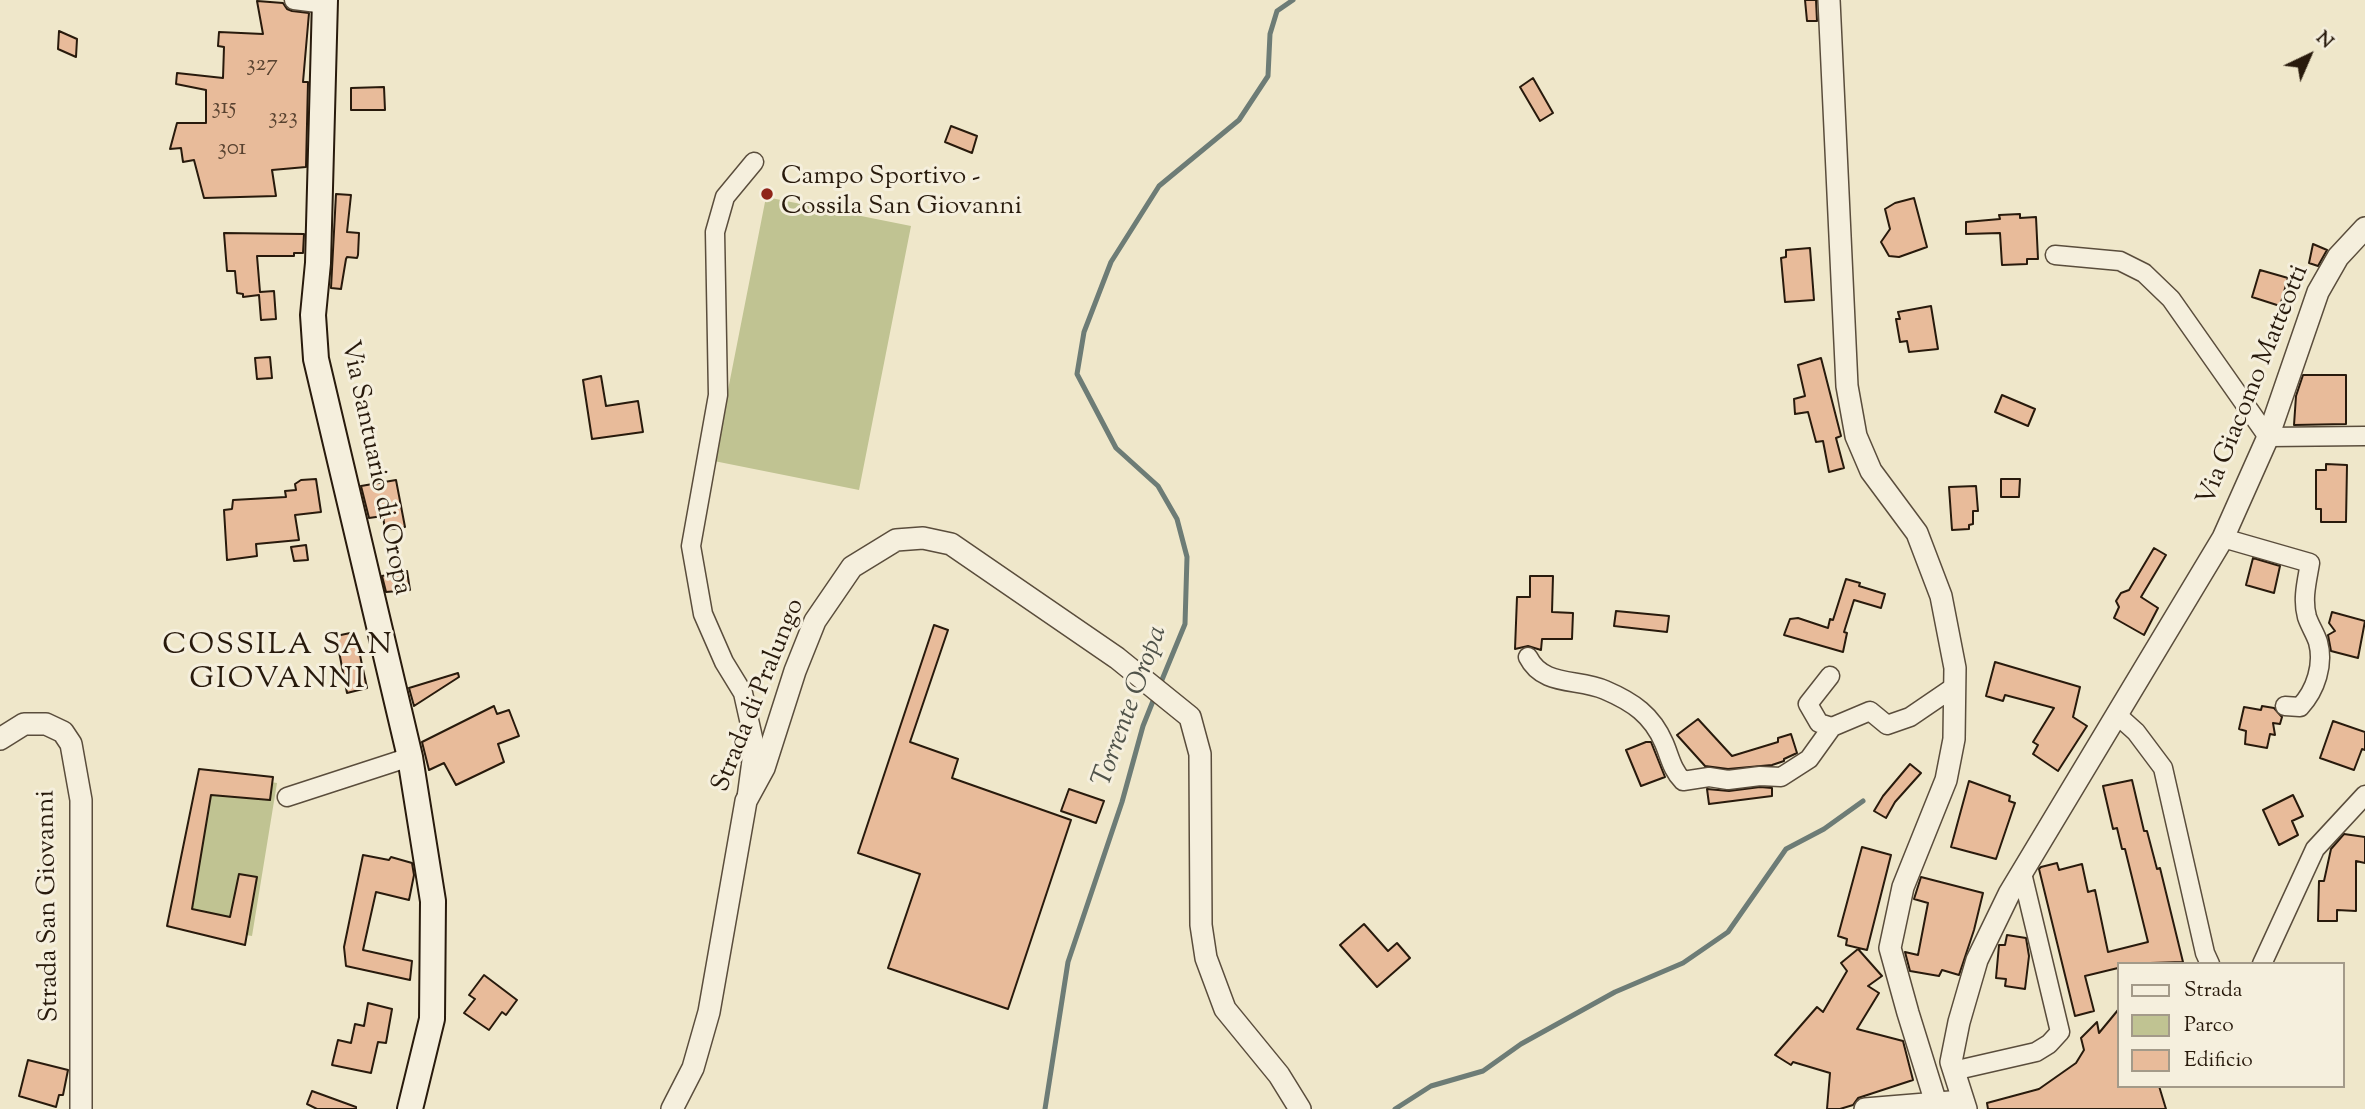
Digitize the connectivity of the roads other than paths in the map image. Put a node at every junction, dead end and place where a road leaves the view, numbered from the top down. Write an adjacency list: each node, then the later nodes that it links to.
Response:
1 (294, 0): 3 (street)
2 (1829, 0): 12 (street)
3 (325, 2): 17 (main road, Via Santuario di Oropa)
4 (754, 162): 20 (street)
5 (2365, 228): 8 (street, Via Giacomo Matteotti)
6 (2055, 255): 8 (street)
7 (2365, 436): 8 (street)
8 (2268, 437): 9 (street, Via Giacomo Matteotti)
9 (2223, 538): 13 (street); 14 (street, Via Giacomo Matteotti)
10 (1528, 657): 15 (street)
11 (1830, 676): 15 (street)
12 (1954, 687): 15 (street); 25 (street)
13 (2285, 706)
14 (2116, 714): 21 (street, Via Giacomo Matteotti); 22 (street)
15 (1832, 727)
16 (0, 739): 27 (street, Strada San Giovanni)
17 (410, 757): 19 (street); 28 (main road, Via Santuario di Oropa)
18 (2365, 795): 23 (street)
19 (288, 797)
20 (746, 801): 29 (street, Strada di Pralungo); 30 (street, Strada di Pralungo)
21 (2022, 873): 24 (street, Via Giacomo Matteotti); 24 (street)
22 (2209, 962)
23 (2263, 962)
24 (1953, 1071): 26 (street, Via Giacomo Matteotti)
25 (1937, 1103): 26 (street); 31 (street)
26 (1964, 1105)
27 (81, 1109)
28 (410, 1109)
29 (672, 1109)
30 (1300, 1109)
31 (1865, 1109)

